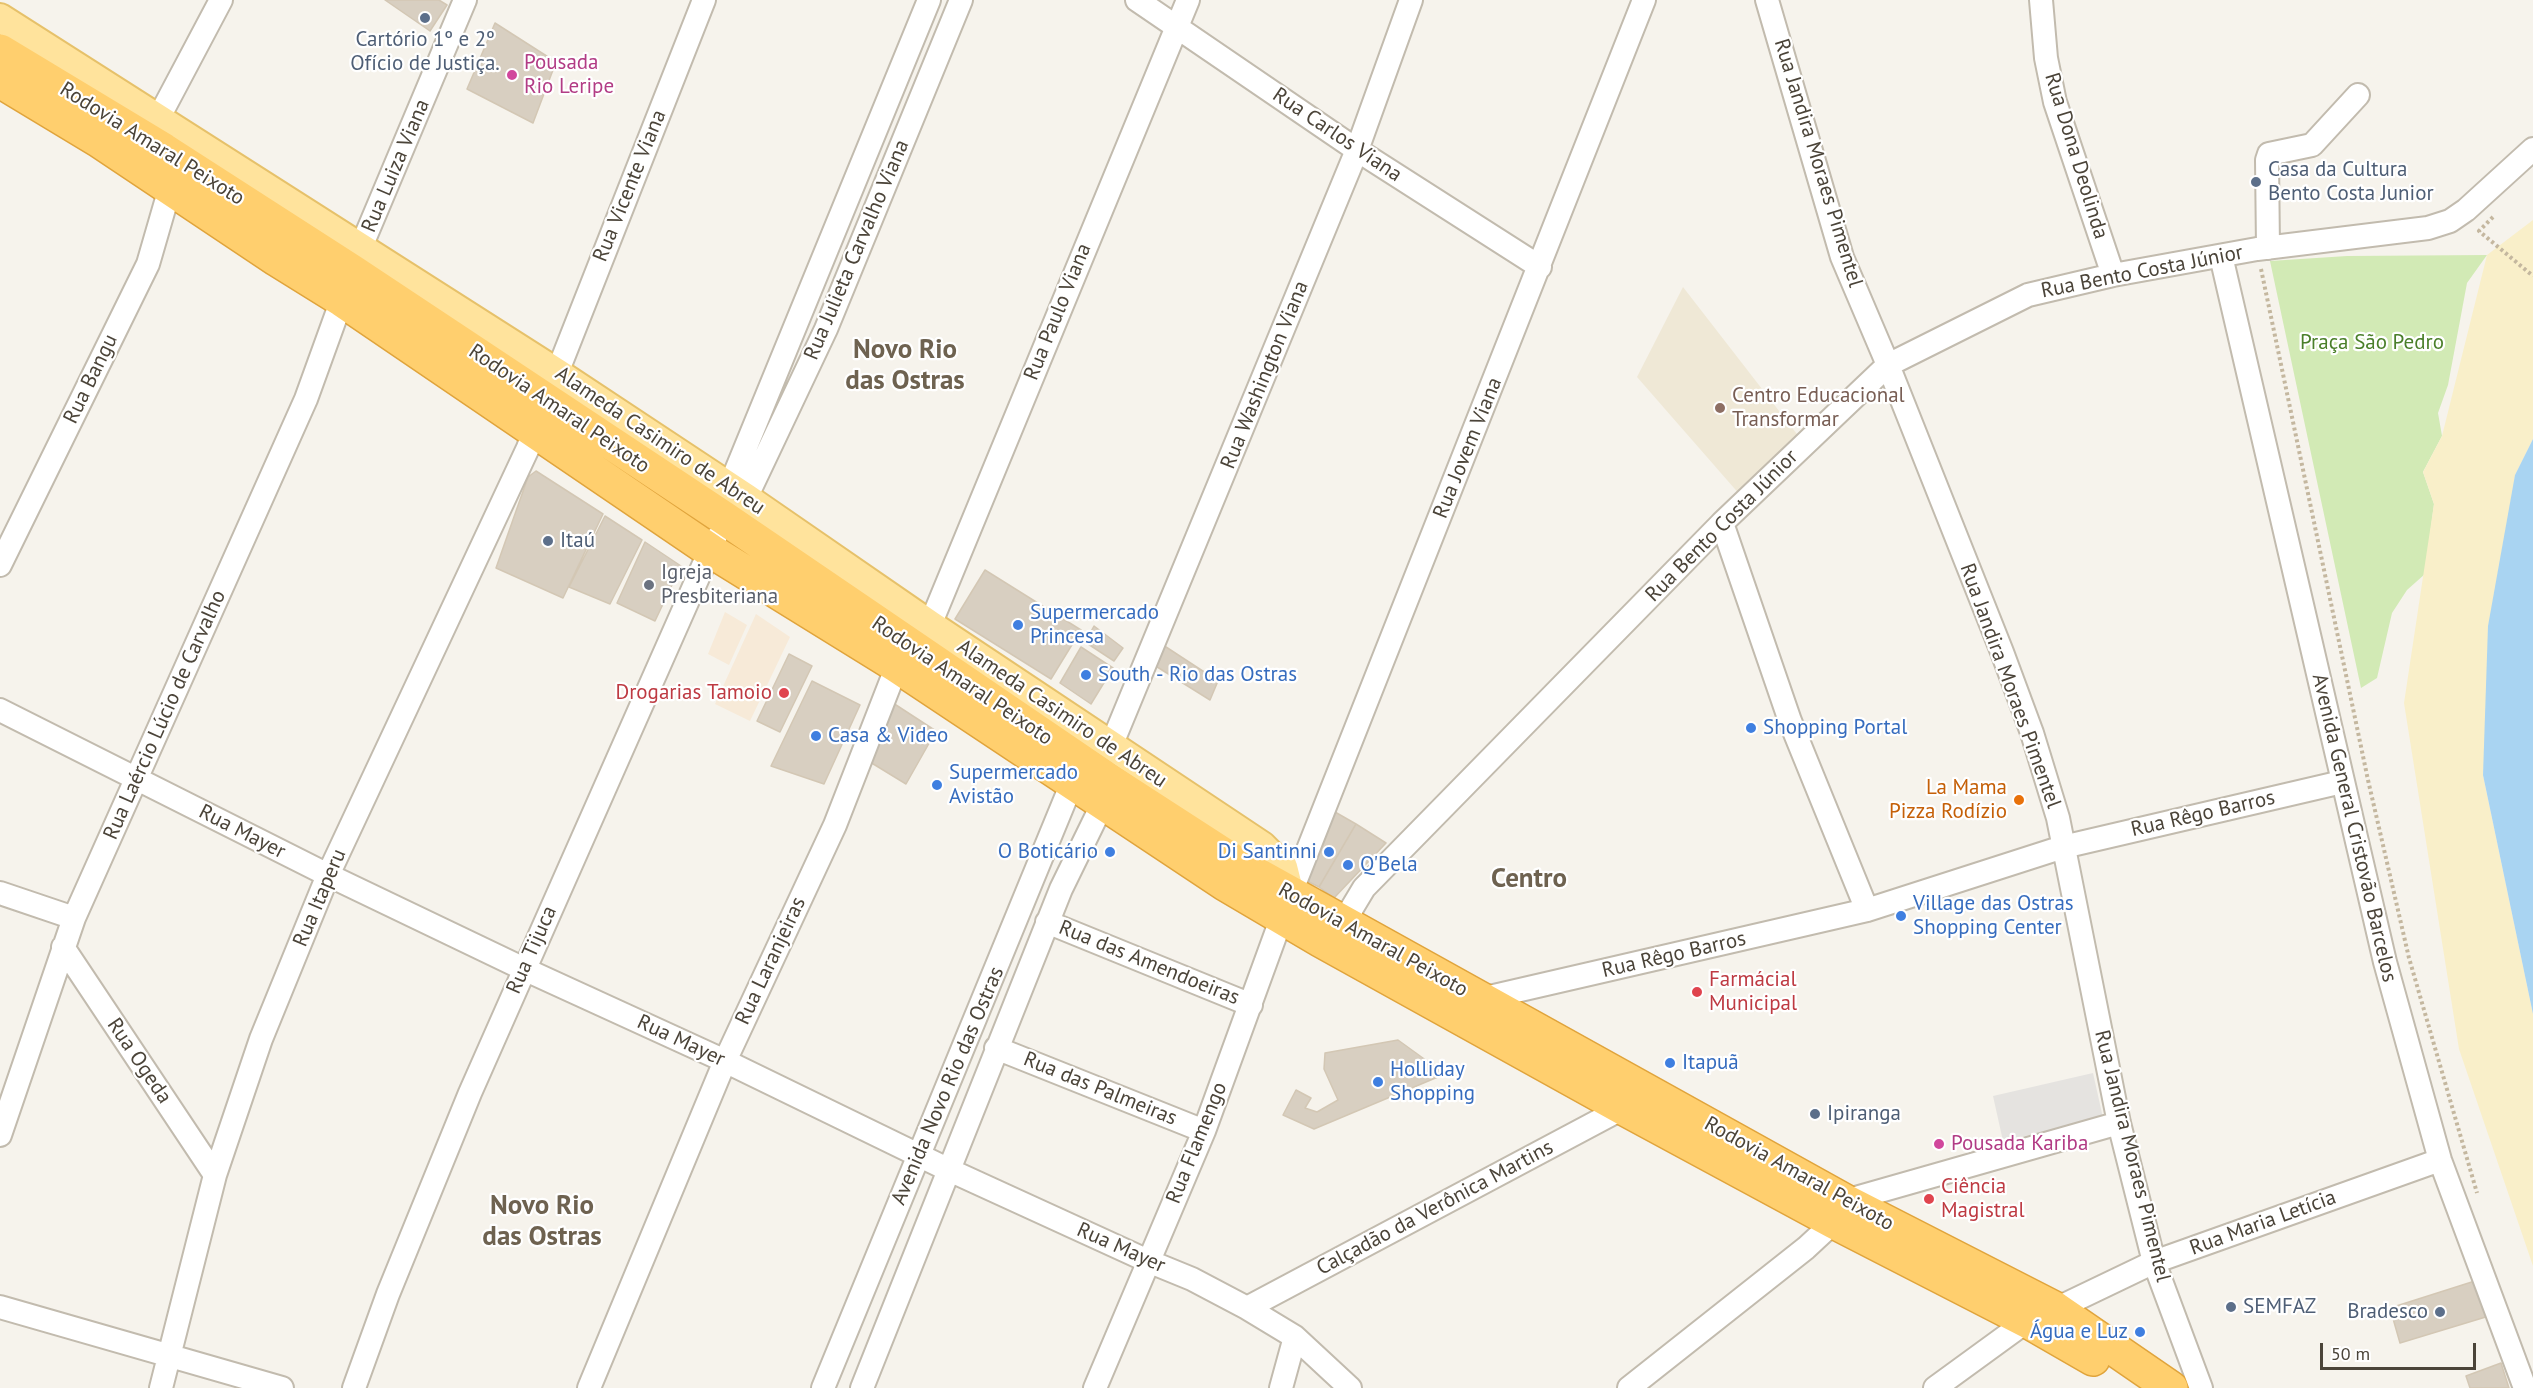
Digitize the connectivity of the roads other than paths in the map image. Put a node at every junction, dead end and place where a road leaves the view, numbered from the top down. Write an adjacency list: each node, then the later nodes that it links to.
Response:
1 (221, 0): 17 (street)
2 (465, 0): 24 (street, Rua Luiza Viana)
3 (704, 0): 27 (street, Rua Vicente Viana)
4 (929, 0): 29 (street, Rua Julieta Carvalho Viana)
5 (961, 0): 29 (street, Rua Julieta Carvalho Viana)
6 (1137, 0): 13 (street, Rua Carlos Viana)
7 (1188, 0): 13 (street, Rua Paulo Viana)
8 (1411, 0): 19 (street, Rua Washington Viana)
9 (1644, 0): 23 (street, Rua Jovem Viana)
10 (1767, 0): 26 (street, Rua Jandira Moraes Pimentel)
11 (2041, 0): 25 (street, Rua Dona Deolinda)
12 (0, 18): 17 (main road)
13 (1176, 25): 19 (street, Rua Carlos Viana); 33 (street, Rua Paulo Viana)
14 (0, 51): 17 (highway, Rodovia Amaral Peixoto)
15 (0, 81): 20 (highway, Rodovia Amaral Peixoto)
16 (2358, 95): 21 (street)
17 (161, 134): 20 (highway); 24 (highway, Rodovia Amaral Peixoto)
18 (2533, 149): 21 (street, Rua Bento Costa Júnior)
19 (1357, 150): 23 (street, Rua Carlos Viana); 36 (street, Rua Washington Viana)
20 (170, 188): 24 (highway, Rodovia Amaral Peixoto); 32 (street, Rua Bangu)
21 (2262, 249): 22 (street, Rua Bento Costa Júnior)
22 (2221, 256): 25 (street, Rua Bento Costa Júnior); 38 (street, Avenida General Cristovão Barcelos)
23 (1540, 267): 44 (street, Rua Jovem Viana)
24 (352, 273): 27 (main road, Alameda Casimiro de Abreu); 28 (highway, Rodovia Amaral Peixoto); 29 (highway, Rodovia Amaral Peixoto); 37 (street, Rua Laércio Lúcio de Carvalho)
25 (2113, 276): 26 (street, Rua Bento Costa Júnior)
26 (1888, 365): 30 (street, Rua Bento Costa Júnior); 41 (street, Rua Jandira Moraes Pimentel)
27 (557, 373): 29 (main road, Alameda Casimiro de Abreu)
28 (534, 430): 31 (highway, Rodovia Amaral Peixoto); 42 (street, Rua Itaperu)
29 (733, 501): 31 (street, Rua Tijuca); 33 (main road, Alameda Casimiro de Abreu); 44 (highway, Rodovia Amaral Peixoto)
30 (1722, 523): 45 (street); 48 (street, Rua Bento Costa Júnior)
31 (711, 551): 34 (highway, Rodovia Amaral Peixoto); 50 (street, Rua Tijuca)
32 (0, 565)
33 (930, 625): 36 (main road, Alameda Casimiro de Abreu)
34 (897, 666): 39 (highway, Rodovia Amaral Peixoto); 54 (street, Rua Laranjeiras)
35 (0, 710): 37 (street, Rua Mayer)
36 (1111, 746): 44 (main road, Alameda Casimiro de Abreu)
37 (138, 780): 42 (street, Rua Mayer); 46 (street, Rua Laércio Lúcio de Carvalho)
38 (2342, 782): 41 (street, Rua Rêgo Barros); 60 (street, Avenida General Cristovão Barcelos)
39 (1072, 783): 40 (highway, Rodovia Amaral Peixoto); 59 (street, Avenida Novo Rio das Ostras)
40 (1103, 803): 44 (highway, Rodovia Amaral Peixoto); 47 (street, Avenida Novo Rio das Ostras)
41 (2063, 847): 45 (street, Rua Rêgo Barros); 56 (street, Rua Jandira Moraes Pimentel)
42 (328, 875): 50 (street, Rua Mayer); 62 (street, Rua Itaperu)
43 (0, 894): 46 (street)
44 (1286, 906): 48 (highway, Rodovia Amaral Peixoto); 52 (street, Rua Flamengo)
45 (1867, 910): 51 (street, Rua Rêgo Barros)
46 (74, 918): 49 (street, Rua Laércio Lúcio de Carvalho)
47 (1047, 922): 52 (street, Rua das Amendoeiras); 53 (street, Avenida Novo Rio das Ostras)
48 (1344, 938): 51 (highway, Rodovia Amaral Peixoto); 55 (highway, Rodovia Amaral Peixoto)
49 (63, 947): 58 (street, Rua Laércio Lúcio de Carvalho); 62 (street, Rua Ogeda)
50 (524, 969): 54 (street, Rua Mayer); 73 (street, Rua Tijuca)
51 (1481, 999): 63 (highway, Rodovia Amaral Peixoto)
52 (1251, 1005): 57 (street, Rua Flamengo)
53 (996, 1048): 57 (street, Rua das Palmeiras); 61 (street, Avenida Novo Rio das Ostras)
54 (725, 1061): 59 (street, Rua Mayer); 74 (street, Rua Laranjeiras)
55 (1623, 1108): 63 (highway, Rodovia Amaral Peixoto); 67 (street, Calçadão da Verônica Martins)
56 (2119, 1123): 63 (street); 65 (street, Rua Jandira Moraes Pimentel)
57 (1204, 1131): 64 (street, Rua Flamengo)
58 (0, 1136)
59 (918, 1155): 61 (street, Rua Mayer); 75 (street, Avenida Novo Rio das Ostras)
60 (2440, 1160): 65 (street, Rua Maria Letícia); 85 (street, Avenida General Cristovão Barcelos)
61 (947, 1169): 64 (street, Rua Mayer); 76 (street, Avenida Novo Rio das Ostras)
62 (215, 1175): 70 (street, Rua Itaperu)
63 (1840, 1212): 68 (highway, Rodovia Amaral Peixoto); 80 (street)
64 (1148, 1261): 67 (street, Rua Mayer); 77 (street, Rua Flamengo)
65 (2154, 1262): 68 (street, Rua Maria Letícia); 84 (street, Rua Jandira Moraes Pimentel)
66 (0, 1307): 70 (street)
67 (1247, 1308): 69 (street, Rua Mayer)
68 (2041, 1315): 81 (street, Rua Maria Letícia); 82 (highway, Rodovia Amaral Peixoto); 83 (highway, Rodovia Amaral Peixoto)
69 (1295, 1337): 78 (street); 79 (street, Rua Mayer)
70 (171, 1354): 71 (street, Rua Itaperu); 72 (street)
71 (161, 1388)
72 (282, 1388)
73 (354, 1388)
74 (590, 1388)
75 (823, 1388)
76 (862, 1388)
77 (1095, 1388)
78 (1281, 1388)
79 (1350, 1388)
80 (1629, 1388)
81 (1935, 1388)
82 (2138, 1388)
83 (2171, 1388)
84 (2201, 1388)
85 (2525, 1388)

